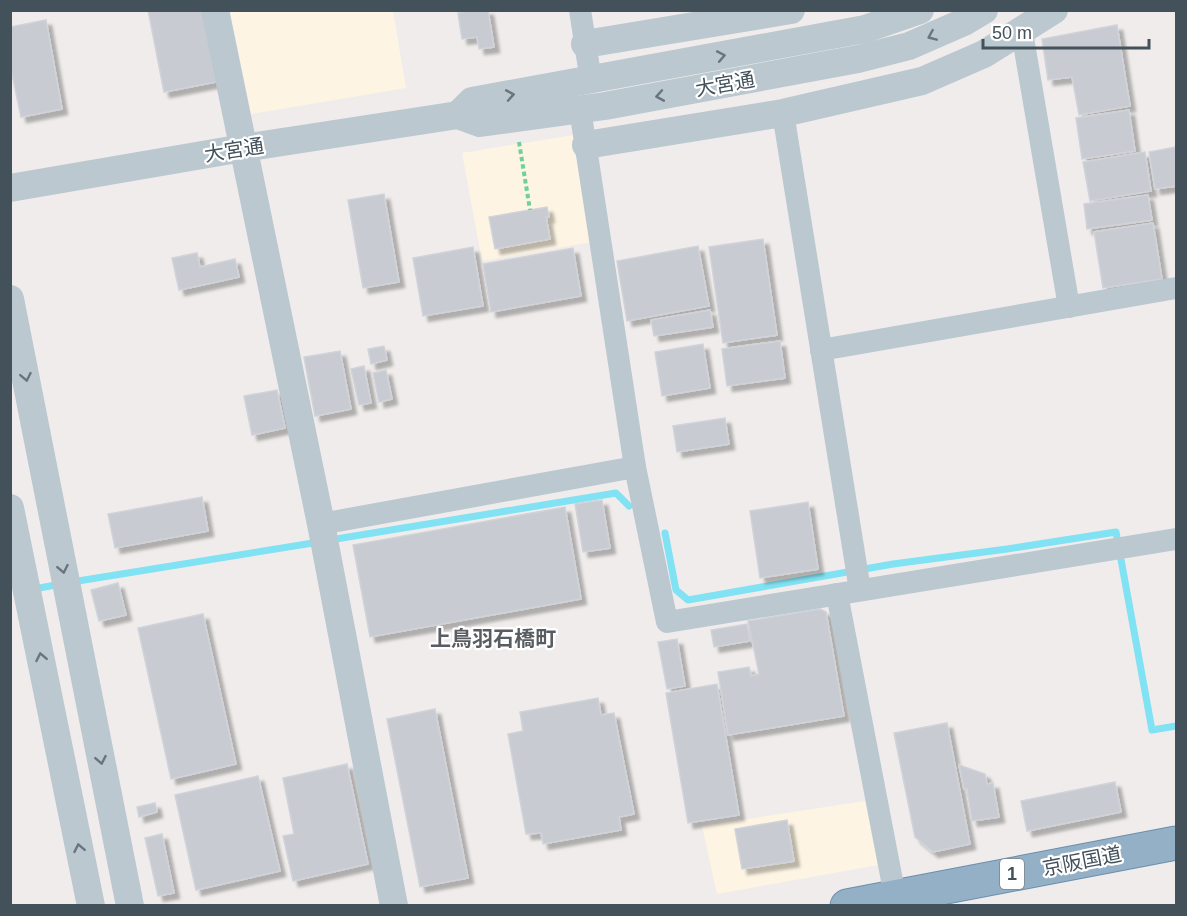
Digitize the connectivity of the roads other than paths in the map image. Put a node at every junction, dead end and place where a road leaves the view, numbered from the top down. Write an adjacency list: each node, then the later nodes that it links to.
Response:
1 (215, 10): 14 (street)
2 (580, 10): 8 (street)
3 (920, 10): 9 (street, 大宮通, one-way to 3)
4 (984, 10): 10 (street, 大宮通, one-way to 10)
5 (1054, 10): 7 (street)
6 (783, 11): 8 (street)
7 (1022, 32): 11 (street); 18 (street)
8 (585, 44): 9 (street)
9 (591, 81): 12 (street, 大宮通, one-way to 9)
10 (580, 109): 12 (street, 大宮通); 13 (street)
11 (783, 113): 13 (street); 19 (street)
12 (458, 115): 14 (street, 大宮通)
13 (586, 145): 20 (street)
14 (243, 148): 15 (street, 大宮通); 22 (street)
15 (10, 188)
16 (1176, 288): 18 (street)
17 (10, 299): 30 (street, one-way to 30)
18 (1069, 307): 19 (street)
19 (821, 350): 25 (street)
20 (635, 467): 22 (street); 26 (street)
21 (10, 508): 24 (street)
22 (321, 524): 31 (street)
23 (1176, 539): 25 (street)
24 (17, 574): 29 (street, one-way to 24)
25 (860, 590): 26 (street)
26 (837, 594): 28 (street)
27 (1176, 843): 28 (highway, 京阪国道 / 1)
28 (895, 896): 32 (highway, 京阪国道 / 1)
29 (91, 906)
30 (130, 906)
31 (394, 906)
32 (847, 906)

